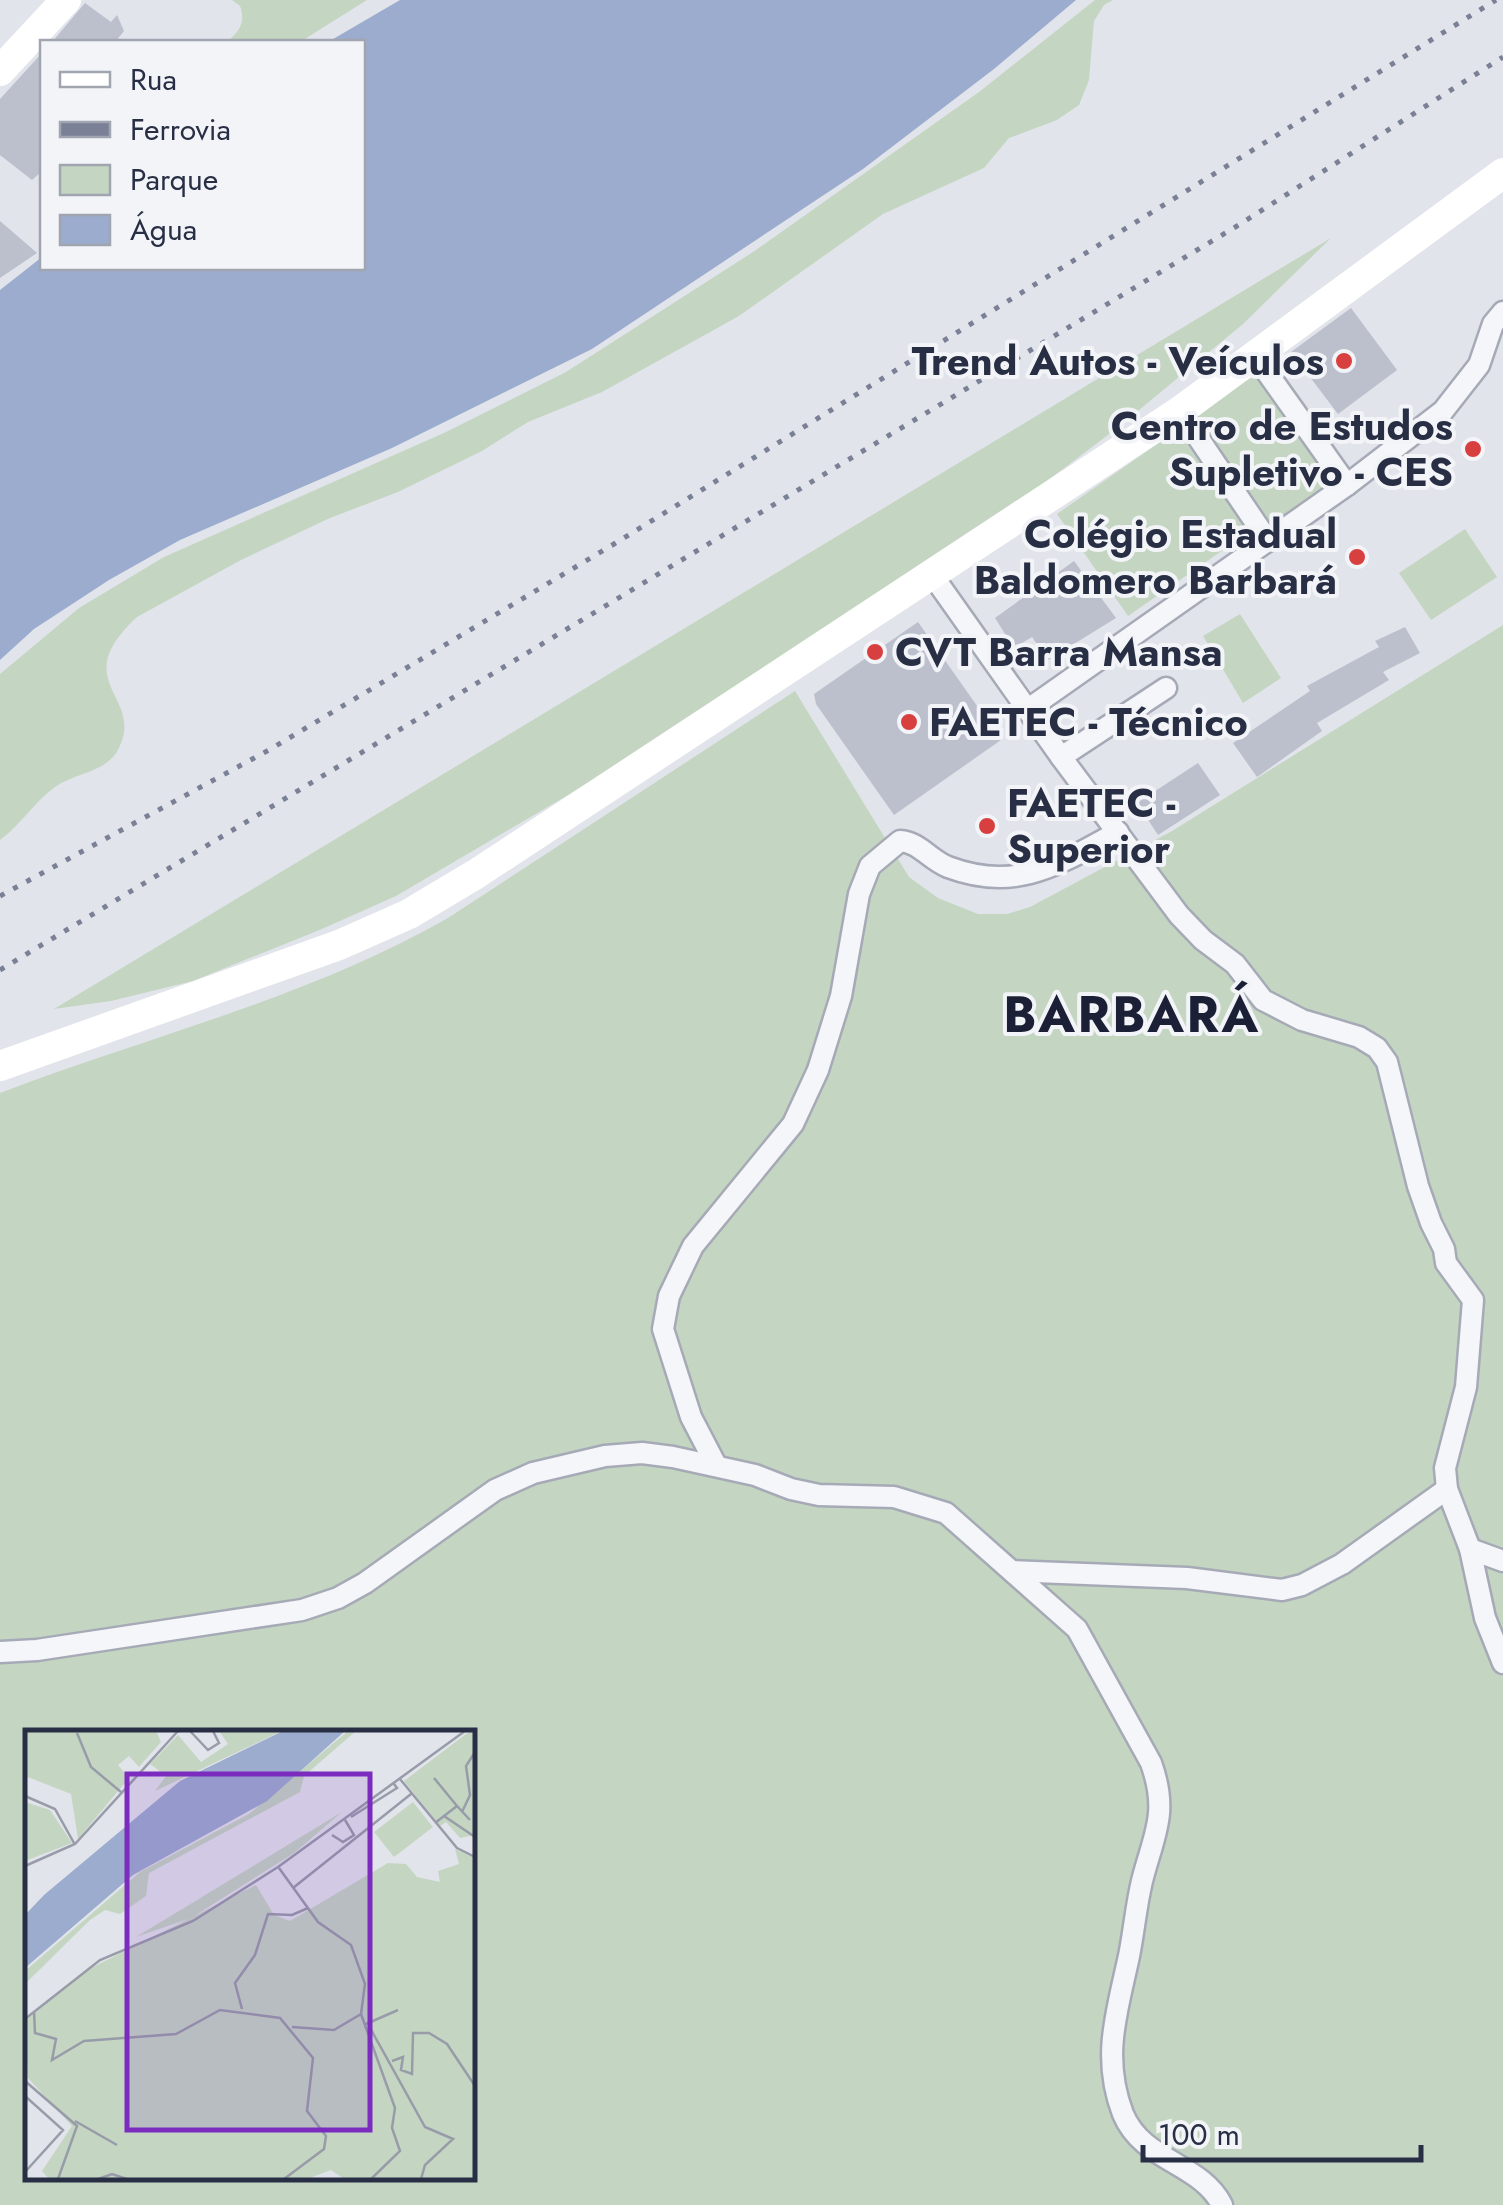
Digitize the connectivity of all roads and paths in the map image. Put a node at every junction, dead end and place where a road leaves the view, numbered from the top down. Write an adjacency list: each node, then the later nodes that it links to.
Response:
1 (66, 0): 2 (main road)
2 (0, 71)
3 (1503, 173): 5 (main road)
4 (1503, 312): 7 (street)
5 (1256, 357): 6 (main road); 7 (street)
6 (1180, 411): 8 (street); 9 (main road)
7 (1347, 484): 8 (street)
8 (1268, 542): 11 (street)
9 (933, 576): 11 (street); 14 (main road)
10 (1166, 688): 12 (street)
11 (1027, 710): 12 (street)
12 (1060, 757): 13 (street)
13 (1123, 838): 15 (street); 16 (street)
14 (0, 1066)
15 (716, 1465): 19 (street); 20 (street)
16 (1447, 1489): 17 (street); 19 (street)
17 (1470, 1549): 18 (street); 21 (street)
18 (1502, 1563)
19 (1012, 1571): 22 (street)
20 (0, 1652)
21 (1503, 1662)
22 (1222, 2205)

